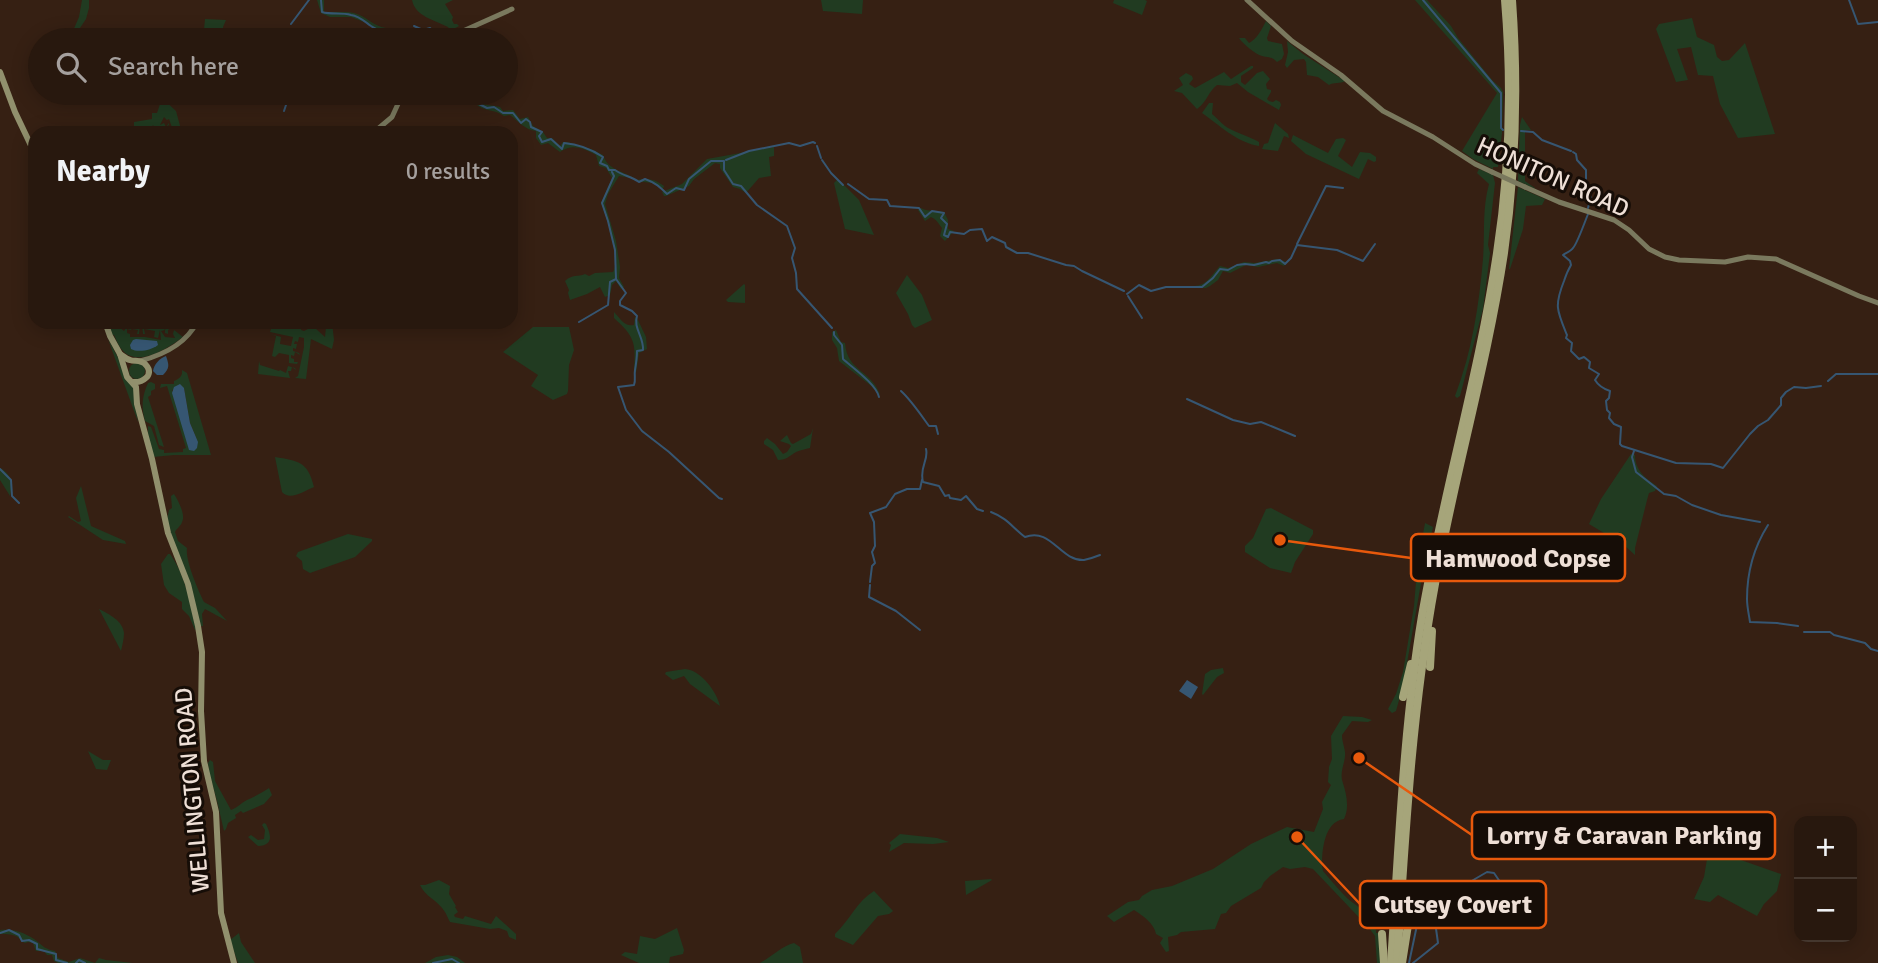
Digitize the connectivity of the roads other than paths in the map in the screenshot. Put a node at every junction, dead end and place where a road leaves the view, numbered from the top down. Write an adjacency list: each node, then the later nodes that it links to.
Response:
1 (1247, 0): 10 (street, HONITON ROAD, bridge)
2 (1505, 0): 22 (highway)
3 (1512, 0): 21 (highway)
4 (512, 9): 5 (street)
5 (470, 28)
6 (0, 72): 9 (main road)
7 (397, 105): 8 (street)
8 (381, 126)
9 (28, 139)
10 (1878, 303)
11 (108, 329): 13 (main road, WELLINGTON ROAD)
12 (192, 329): 14 (street)
13 (120, 354): 15 (main road); 17 (main road, WELLINGTON ROAD)
14 (158, 356): 15 (street); 16 (street)
15 (137, 361): 16 (main road); 17 (main road)
16 (148, 369): 18 (main road, WELLINGTON ROAD)
17 (126, 373): 19 (main road, WELLINGTON ROAD)
18 (144, 381): 19 (main road); 20 (main road, WELLINGTON ROAD)
19 (133, 382): 20 (main road, WELLINGTON ROAD)
20 (139, 412): 27 (main road, WELLINGTON ROAD)
21 (1434, 586): 23 (highway); 30 (highway)
22 (1422, 617): 24 (highway); 29 (highway)
23 (1430, 667)
24 (1403, 697)
25 (1408, 925): 31 (highway)
26 (1382, 934): 28 (highway)
27 (234, 963)
28 (1384, 963)
29 (1391, 963)
30 (1397, 963)
31 (1402, 963)

